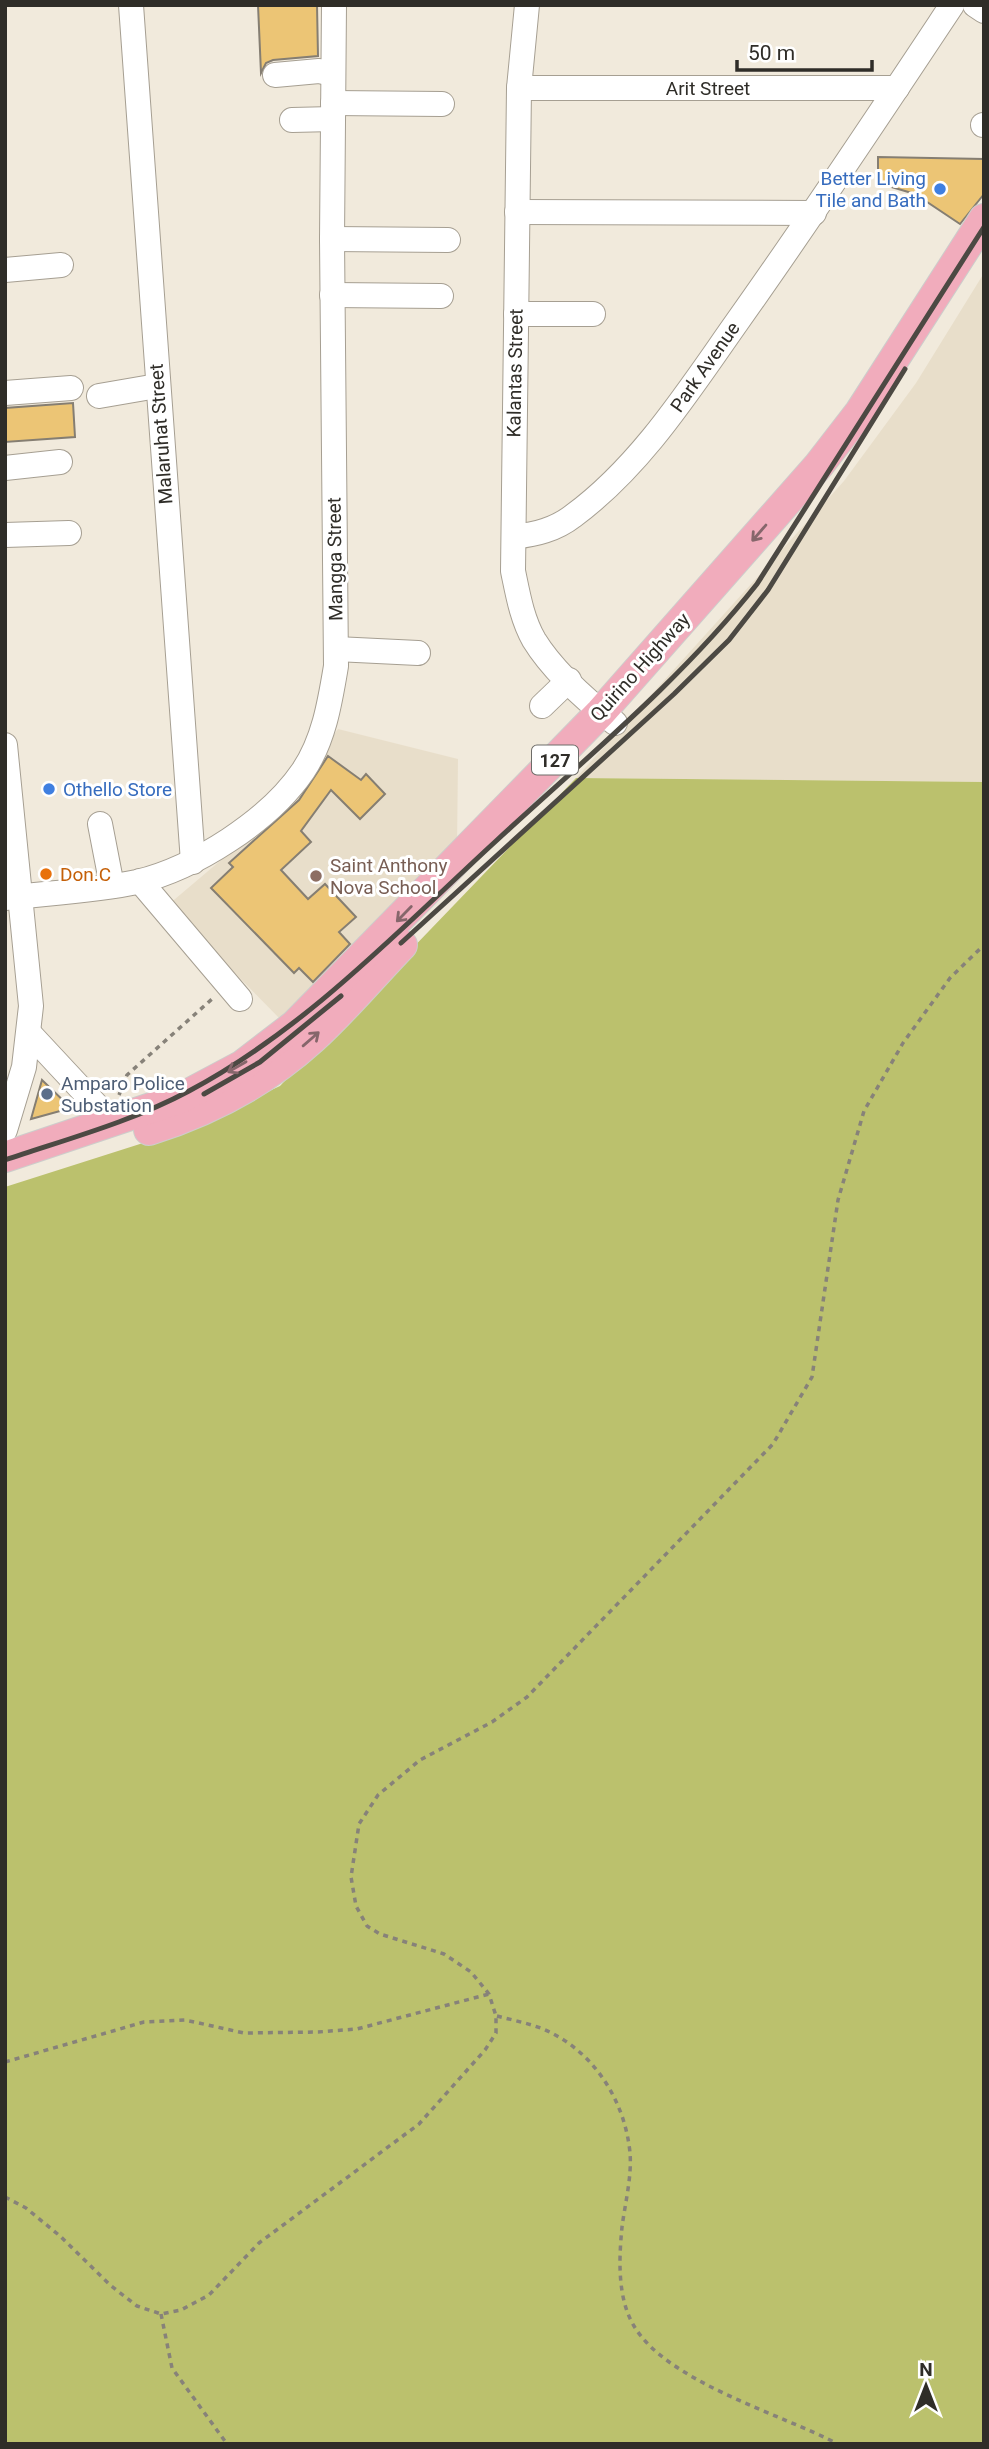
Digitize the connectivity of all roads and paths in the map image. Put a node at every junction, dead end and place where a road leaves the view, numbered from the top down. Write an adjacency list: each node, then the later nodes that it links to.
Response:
1 (131, 5): 25 (street, Malaruhat Street)
2 (334, 5): 7 (street, Mangga Street)
3 (527, 5): 9 (street, Kalantas Street)
4 (951, 5): 10 (street, Park Avenue)
5 (975, 5): 6 (street)
6 (984, 11)
7 (334, 74): 8 (street); 12 (street, Mangga Street)
8 (275, 75)
9 (519, 88): 10 (street, Arit Street); 14 (street, Kalantas Street)
10 (897, 88): 15 (street, Park Avenue)
11 (442, 104): 12 (street)
12 (333, 111): 13 (street); 17 (street, Mangga Street)
13 (292, 120)
14 (517, 212): 15 (street); 23 (street, Kalantas Street)
15 (814, 213): 33 (street, Park Avenue)
16 (982, 235): 38 (main road, Quirino Highway / 127)
17 (332, 239): 18 (street); 21 (street, Mangga Street)
18 (448, 240)
19 (61, 265): 20 (street)
20 (5, 271)
21 (332, 295): 22 (street); 34 (street, Mangga Street)
22 (440, 296)
23 (516, 314): 24 (street); 33 (street, Kalantas Street)
24 (593, 314)
25 (157, 386): 28 (street); 41 (street, Malaruhat Street)
26 (71, 388): 27 (street)
27 (5, 393)
28 (99, 396)
29 (60, 462): 30 (street)
30 (5, 468)
31 (69, 533): 32 (street)
32 (5, 535)
33 (514, 537): 36 (street, Kalantas Street)
34 (336, 649): 35 (street); 41 (street, Mangga Street)
35 (418, 653)
36 (569, 680): 37 (street); 38 (street, Kalantas Street)
37 (541, 706)
38 (608, 718): 48 (main road, Quirino Highway / 127, one-way to 48); 51 (main road, Quirino Highway / 127, one-way to 38)
39 (5, 745): 44 (street)
40 (100, 824): 43 (street)
41 (193, 862): 42 (street, Mangga Street)
42 (140, 881): 43 (street, Mangga Street); 46 (street)
43 (112, 886): 44 (street, Mangga Street)
44 (13, 897): 47 (street)
45 (984, 944): 52 (path)
46 (233, 993): 48 (path)
47 (30, 1034): 48 (street); 49 (street)
48 (117, 1119): 50 (main road, Quirino Highway / 127)
49 (5, 1130)
50 (5, 1157)
51 (5, 1175)
52 (489, 1994): 53 (path); 54 (path)
53 (496, 2016): 56 (path); 58 (path)
54 (5, 2062)
55 (5, 2197): 56 (path)
56 (161, 2314): 57 (path)
57 (227, 2444)
58 (838, 2444)

